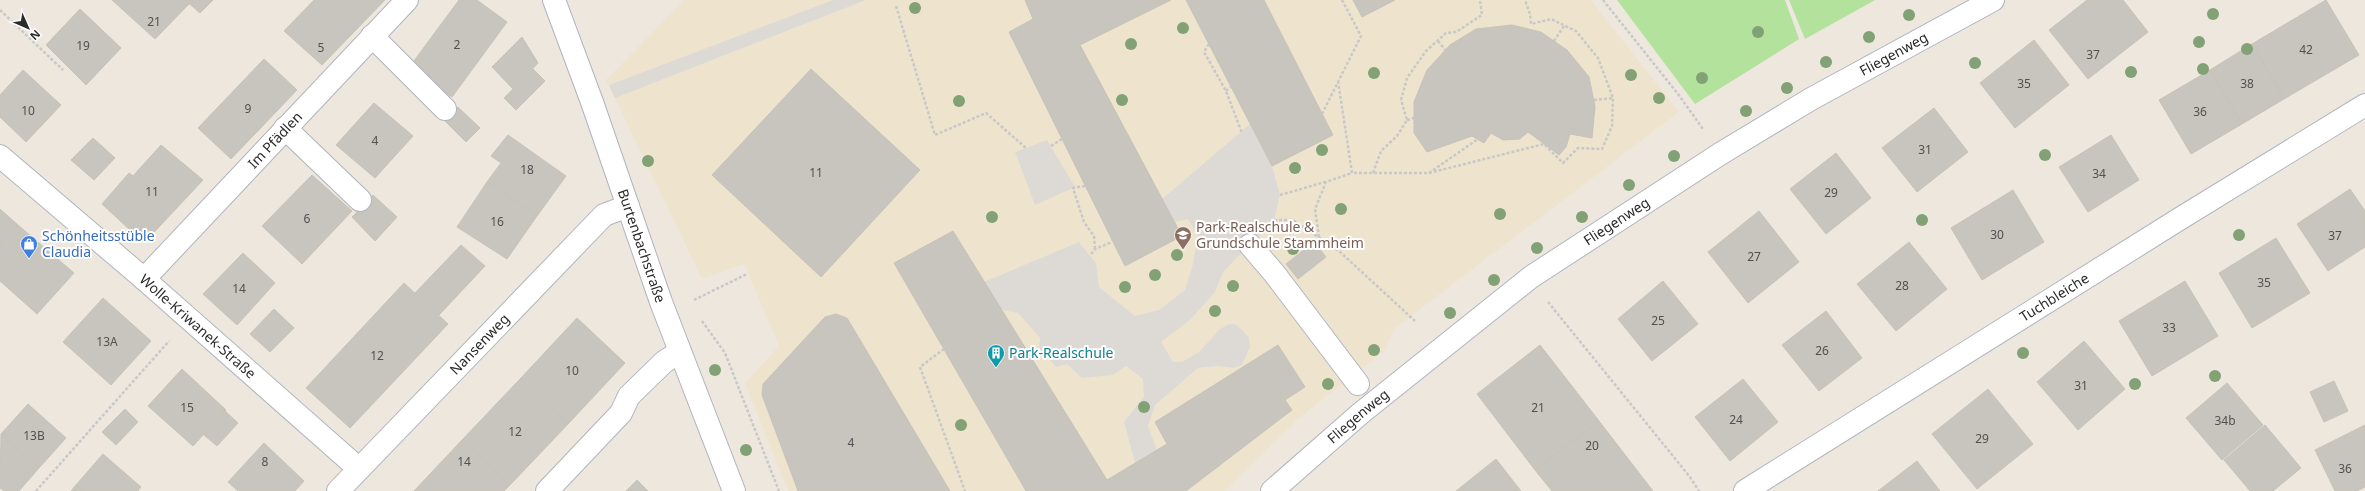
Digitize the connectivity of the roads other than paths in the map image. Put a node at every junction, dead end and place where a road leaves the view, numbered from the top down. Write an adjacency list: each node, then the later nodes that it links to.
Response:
1 (407, 0): 4 (street, Im Pfädlen)
2 (554, 0): 10 (street, Burtenbachstraße)
3 (1993, 0): 19 (street, Fliegenweg)
4 (372, 36): 6 (street); 7 (street, Im Pfädlen)
5 (2365, 105): 20 (street, Tuchbleiche)
6 (445, 109)
7 (285, 128): 9 (street); 12 (street, Im Pfädlen)
8 (0, 156): 12 (street, Wolle-Kriwanek-Straße)
9 (360, 200)
10 (628, 206): 13 (street, Burtenbachstraße); 15 (street, Nansenweg)
11 (1250, 245): 14 (street)
12 (144, 279): 15 (street, Wolle-Kriwanek-Straße)
13 (679, 352): 17 (street); 18 (street, Burtenbachstraße)
14 (1358, 384)
15 (358, 468): 16 (street, Nansenweg)
16 (338, 491)
17 (547, 491)
18 (734, 491)
19 (1272, 491)
20 (1745, 491)

